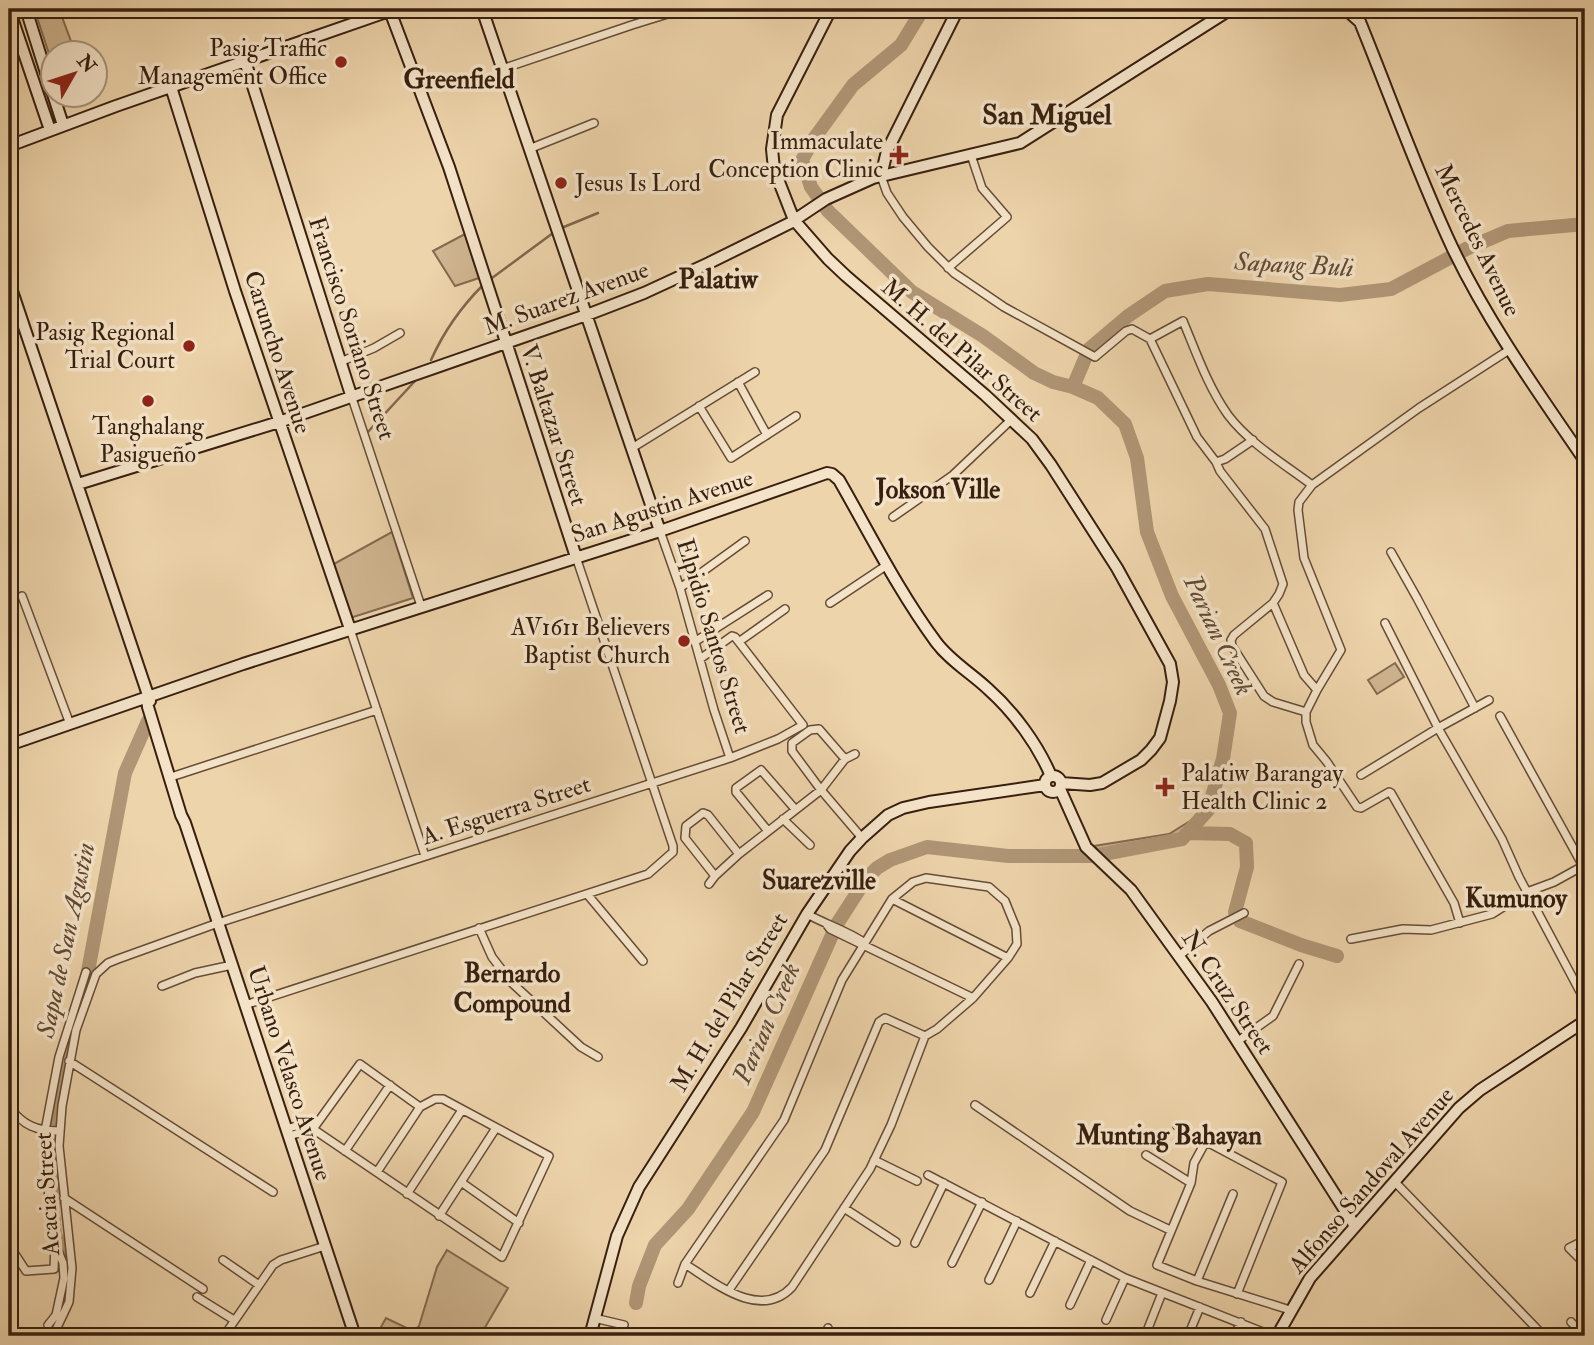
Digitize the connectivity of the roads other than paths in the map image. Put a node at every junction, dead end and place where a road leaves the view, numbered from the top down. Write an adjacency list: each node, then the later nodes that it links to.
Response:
1 (9, 9): 17 (street)
2 (26, 9): 13 (street)
3 (482, 9): 15 (street, Elpidio Santos Street)
4 (831, 9): 28 (street, M. H. del Pilar Street)
5 (958, 9): 27 (street)
6 (1231, 9): 26 (street, M. Suarez Avenue)
7 (1349, 9): 12 (street, Mercedes Avenue)
8 (1359, 9): 12 (street, Mercedes Avenue)
9 (394, 10): 11 (street); 34 (street, V. Baltazar Street)
10 (689, 11): 15 (street)
11 (375, 12): 14 (street)
12 (1360, 22): 35 (street, Mercedes Avenue)
13 (38, 46)
14 (245, 61): 16 (street); 36 (street, Francisco Soriano Street)
15 (502, 68): 25 (street, Elpidio Santos Street)
16 (171, 87): 22 (street); 43 (street, Caruncho Avenue)
17 (38, 94)
18 (43, 108): 23 (street)
19 (44, 108): 22 (street)
20 (58, 108): 22 (street)
21 (594, 122): 25 (street)
22 (62, 123): 23 (street)
23 (50, 130): 24 (street)
24 (9, 146)
25 (529, 149): 31 (street, Elpidio Santos Street)
26 (971, 155): 27 (street, M. Suarez Avenue); 29 (street)
27 (881, 176): 28 (street, M. Suarez Avenue); 29 (street)
28 (794, 220): 31 (street, M. Suarez Avenue); 42 (street, M. H. del Pilar Street)
29 (948, 268): 33 (street)
30 (9, 282): 49 (street)
31 (587, 315): 34 (street, M. Suarez Avenue); 46 (street, Elpidio Santos Street)
32 (400, 333): 36 (street)
33 (1150, 339): 45 (street); 48 (street)
34 (505, 344): 39 (street, M. Suarez Avenue); 55 (street, V. Baltazar Street)
35 (1509, 349): 47 (street, Mercedes Avenue); 50 (street)
36 (340, 362): 39 (street, Francisco Soriano Street)
37 (755, 372): 38 (street)
38 (738, 382): 40 (street); 44 (street)
39 (352, 398): 43 (street, M. Suarez Avenue); 62 (street, Francisco Soriano Street)
40 (699, 406): 44 (street); 46 (street)
41 (796, 416): 44 (street)
42 (1012, 419): 51 (street); 86 (street, M. H. del Pilar Street)
43 (279, 422): 49 (street, M. Suarez Avenue); 65 (street, Caruncho Avenue)
44 (767, 435)
45 (1253, 440): 48 (street); 50 (street)
46 (632, 448): 52 (street, Elpidio Santos Street)
47 (1585, 461)
48 (1216, 462): 61 (street)
49 (78, 484): 70 (street)
50 (1312, 485): 69 (street)
51 (893, 517)
52 (660, 531): 55 (street, San Agustin Avenue); 56 (street, San Agustin Avenue); 57 (street, Elpidio Santos Street)
53 (745, 541): 57 (street)
54 (1391, 552): 72 (street)
55 (576, 557): 62 (street, San Agustin Avenue); 85 (street, V. Baltazar Street)
56 (887, 565): 60 (street); 84 (street, San Agustin Avenue)
57 (680, 587): 66 (street, Elpidio Santos Street)
58 (768, 595): 66 (street)
59 (22, 596): 76 (street)
60 (830, 603)
61 (1273, 603): 69 (street); 74 (street)
62 (421, 606): 65 (street, San Agustin Avenue)
63 (785, 609): 67 (street)
64 (1385, 623): 77 (street)
65 (350, 629): 70 (street, San Agustin Avenue); 73 (street)
66 (696, 641): 68 (street, Elpidio Santos Street)
67 (740, 641): 68 (street); 80 (street, A. Esguerra Street)
68 (700, 659): 80 (street, Elpidio Santos Street)
69 (1317, 690): 74 (street)
70 (147, 696): 76 (street, San Agustin Avenue); 83 (street, Urbano Velasco Avenue); 90 (street, Urbano Velasco Avenue)
71 (1489, 700): 72 (street)
72 (1475, 708): 77 (street)
73 (377, 710): 83 (street); 95 (street)
74 (1306, 712): 104 (street)
75 (1500, 716): 98 (street)
76 (70, 724): 78 (street, San Agustin Avenue)
77 (1438, 728): 82 (street); 98 (street)
78 (9, 746)
79 (855, 754): 81 (street)
80 (730, 758): 85 (street, A. Esguerra Street)
81 (845, 759): 87 (street); 87 (street)
82 (1361, 775)
83 (174, 776): 90 (street, Urbano Velasco Avenue)
84 (1048, 781): 86 (street, M. H. del Pilar Street); 92 (street, M. H. del Pilar Street)
85 (650, 784): 95 (street, A. Esguerra Street); 99 (street, V. Baltazar Street)
86 (1061, 786): 108 (street, N. Cruz Street)
87 (821, 790): 88 (street); 92 (street)
88 (795, 809): 89 (street); 91 (street)
89 (783, 819): 91 (street); 93 (street)
90 (186, 823): 103 (street, Urbano Velasco Avenue)
91 (768, 831): 94 (street)
92 (862, 838): 101 (street, M. H. del Pilar Street)
93 (810, 845)
94 (739, 854): 96 (street); 96 (street)
95 (425, 856): 103 (street, A. Esguerra Street)
96 (715, 876): 97 (street)
97 (709, 884)
98 (1527, 892): 104 (street); 116 (street)
99 (587, 894): 105 (street); 110 (street)
100 (891, 898): 107 (street); 109 (street); 109 (street)
101 (807, 914): 107 (street); 181 (street, M. H. del Pilar Street)
102 (1240, 915): 108 (street)
103 (218, 923): 112 (street, Urbano Velasco Avenue); 122 (street, Acacia Street)
104 (1460, 923): 106 (street)
105 (479, 928): 117 (street); 121 (street)
106 (1351, 939)
107 (864, 945): 115 (street); 165 (street)
108 (1179, 956): 120 (street, N. Cruz Street)
109 (1008, 958): 115 (street)
110 (643, 961)
111 (1299, 964): 120 (street)
112 (232, 965): 114 (street); 117 (street, Urbano Velasco Avenue)
113 (86, 972): 131 (street)
114 (162, 986)
115 (973, 998): 119 (street)
116 (1585, 1001)
117 (245, 1005): 132 (street, Urbano Velasco Avenue)
118 (1585, 1021): 140 (street, Alfonso Sandoval Avenue)
119 (925, 1036): 136 (street); 173 (street)
120 (1238, 1041): 153 (street, N. Cruz Street)
121 (598, 1057)
122 (69, 1060): 131 (street, Acacia Street); 144 (street)
123 (390, 1085): 125 (street); 128 (street); 134 (street)
124 (975, 1105): 154 (street)
125 (420, 1107): 127 (street); 137 (street)
126 (9, 1108): 131 (street)
127 (462, 1110): 130 (street); 145 (street)
128 (315, 1126): 132 (street); 134 (street)
129 (1177, 1126): 133 (street)
130 (496, 1128): 141 (street); 152 (street)
131 (52, 1131): 147 (street, Acacia Street); 159 (street)
132 (287, 1133): 161 (street, Urbano Velasco Avenue)
133 (1206, 1141): 143 (street); 176 (street)
134 (345, 1151): 137 (street)
135 (1146, 1155): 143 (street)
136 (874, 1160): 139 (street); 149 (street)
137 (377, 1172): 145 (street)
138 (928, 1175): 142 (street)
139 (917, 1181)
140 (1394, 1181): 153 (street, Alfonso Sandoval Avenue); 188 (street)
141 (461, 1182): 150 (street); 152 (street)
142 (944, 1183): 148 (street); 158 (street)
143 (1191, 1183): 154 (street)
144 (273, 1192)
145 (407, 1194): 150 (street)
146 (1233, 1194): 169 (street)
147 (64, 1198): 172 (street); 189 (street, Acacia Street)
148 (982, 1202): 151 (street); 164 (street)
149 (844, 1208): 157 (street); 173 (street)
150 (439, 1216): 152 (street)
151 (1017, 1221): 156 (street); 168 (street)
152 (519, 1223)
153 (1355, 1226): 180 (street, Alfonso Sandoval Avenue)
154 (1170, 1230): 169 (street)
155 (1585, 1240): 166 (street)
156 (1055, 1241): 163 (street); 174 (street)
157 (896, 1242)
158 (915, 1243)
159 (55, 1244): 160 (street); 186 (street)
160 (9, 1245)
161 (325, 1246): 171 (street); 192 (street, Urbano Velasco Avenue)
162 (223, 1260): 171 (street)
163 (1091, 1260): 167 (street); 178 (street)
164 (952, 1263)
165 (685, 1264): 170 (street); 173 (street)
166 (1585, 1264)
167 (1125, 1278): 175 (street); 183 (street)
168 (989, 1280)
169 (1198, 1281): 176 (street)
170 (678, 1283)
171 (259, 1285): 182 (street)
172 (203, 1289)
173 (729, 1290)
174 (1030, 1293)
175 (1162, 1293): 179 (street); 194 (street)
176 (1237, 1294): 180 (street)
177 (197, 1297): 182 (street)
178 (1070, 1305)
179 (1200, 1307): 184 (street); 195 (street)
180 (1290, 1310): 190 (street, Alfonso Sandoval Avenue)
181 (594, 1318): 187 (street); 193 (street, M. H. del Pilar Street)
182 (234, 1320): 191 (street)
183 (1106, 1320)
184 (1241, 1322): 190 (street); 196 (street)
185 (1571, 1322): 197 (street)
186 (48, 1325)
187 (624, 1325)
188 (1539, 1331)
189 (56, 1335)
190 (1280, 1335)
191 (223, 1336)
192 (355, 1336)
193 (590, 1336)
194 (1145, 1336)
195 (1188, 1336)
196 (1234, 1336)
197 (1585, 1336)

